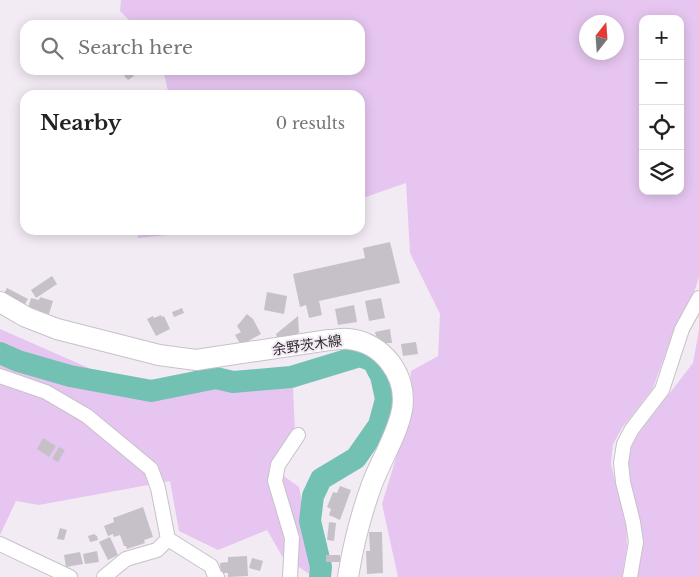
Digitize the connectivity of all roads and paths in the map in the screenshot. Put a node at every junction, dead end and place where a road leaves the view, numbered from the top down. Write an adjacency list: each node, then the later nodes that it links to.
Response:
1 (699, 298): 12 (street)
2 (0, 302): 11 (main road, 余野茨木線)
3 (0, 376): 5 (street)
4 (298, 435): 10 (street)
5 (168, 539): 8 (street); 9 (street)
6 (0, 544): 7 (street)
7 (70, 577)
8 (104, 577)
9 (218, 577)
10 (290, 577)
11 (348, 577)
12 (630, 577)

